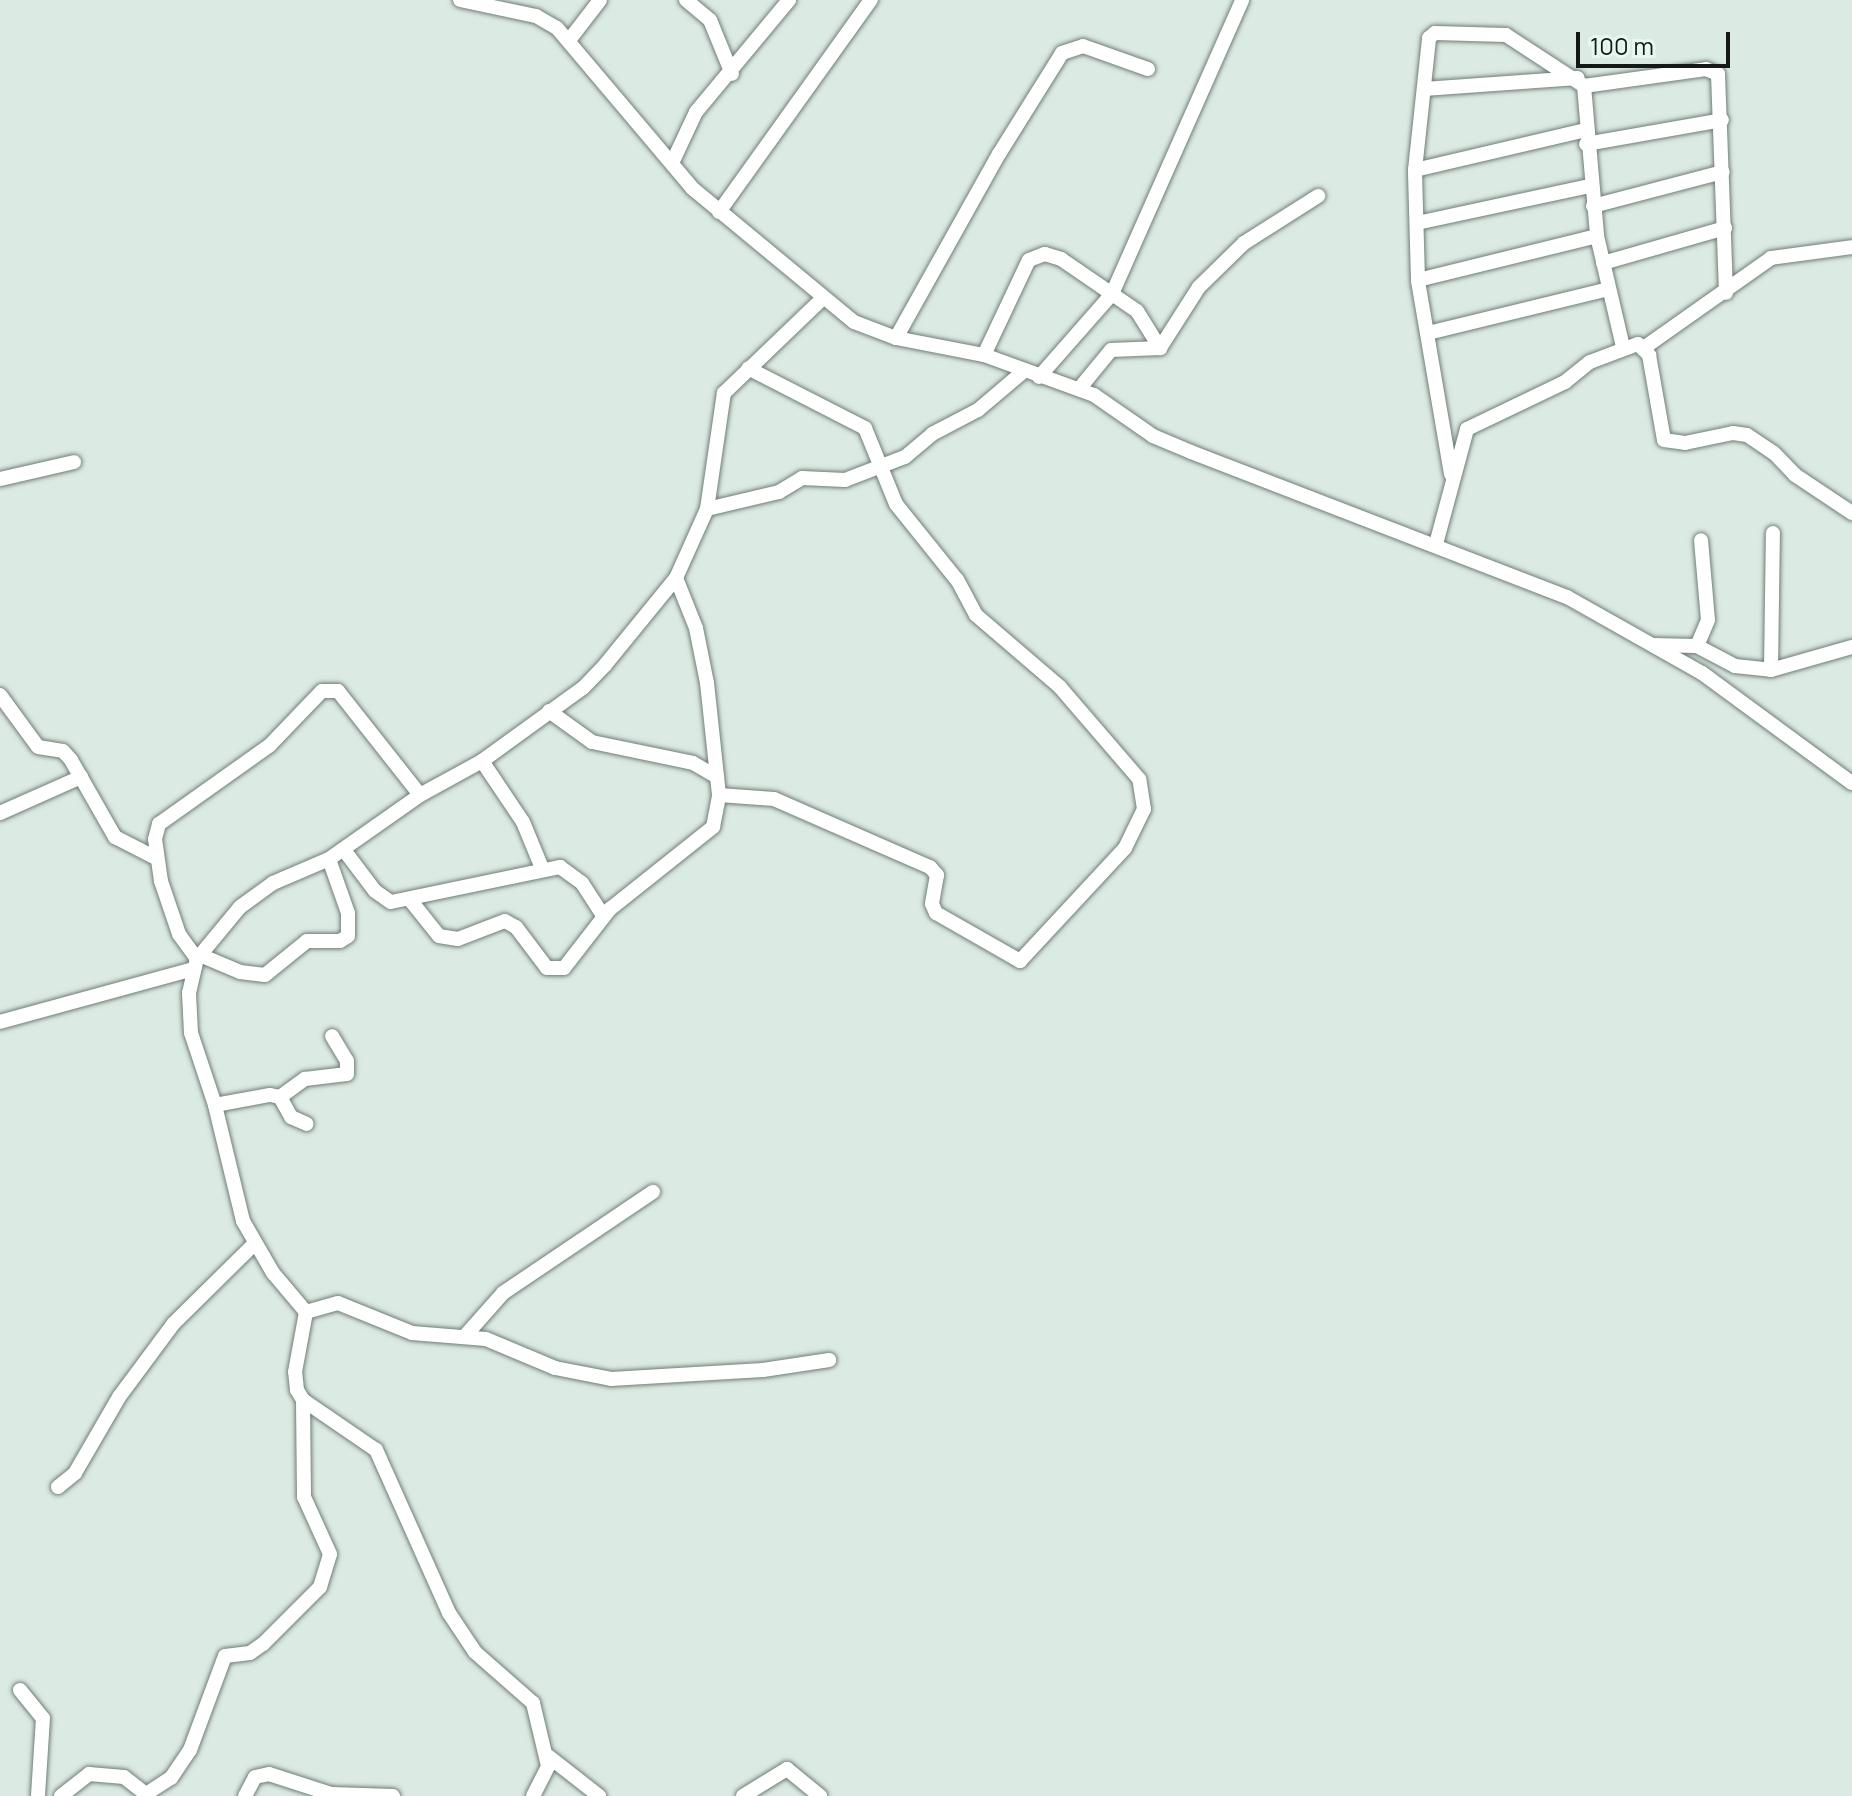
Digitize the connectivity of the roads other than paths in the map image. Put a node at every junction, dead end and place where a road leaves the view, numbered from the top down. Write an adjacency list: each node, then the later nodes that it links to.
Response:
1 (460, 0): 8 (street)
2 (538, 0): 8 (street)
3 (600, 0): 9 (street)
4 (686, 0): 11 (street)
5 (789, 0): 11 (street)
6 (871, 0): 22 (street)
7 (1242, 0): 31 (street)
8 (536, 16): 9 (street)
9 (570, 39): 16 (street)
10 (1148, 69): 34 (street)
11 (732, 74): 16 (street)
12 (1581, 82): 13 (street); 13 (street); 14 (street); 15 (street)
13 (1424, 89): 17 (street)
14 (1722, 120): 15 (street); 18 (street)
15 (1586, 137): 17 (street); 19 (street)
16 (673, 161): 22 (street)
17 (1415, 170): 23 (street)
18 (1723, 172): 21 (street); 24 (street)
19 (1590, 186): 21 (street); 23 (street)
20 (1318, 196): 37 (street)
21 (1593, 206): 25 (street)
22 (719, 212): 32 (street)
23 (1417, 223): 28 (street)
24 (1725, 228): 27 (street); 30 (street)
25 (1597, 236): 27 (street); 28 (street)
26 (1852, 247): 30 (street)
27 (1603, 263): 29 (street)
28 (1418, 280): 33 (street)
29 (1609, 289): 33 (street); 35 (street)
30 (1726, 293): 36 (street)
31 (1112, 294): 37 (street); 38 (street); 41 (street)
32 (822, 299): 34 (street); 39 (street)
33 (1428, 333): 45 (street)
34 (896, 338): 38 (street)
35 (1623, 347): 36 (street); 45 (street)
36 (1645, 347): 48 (street)
37 (1160, 348): 42 (street)
38 (984, 355): 40 (street)
39 (748, 368): 44 (street); 47 (street)
40 (1024, 371): 41 (street); 44 (street)
41 (1039, 377): 42 (street)
42 (1079, 389): 51 (street)
43 (74, 462): 46 (street)
44 (878, 466): 47 (street); 64 (street)
45 (1451, 474): 51 (street)
46 (0, 479)
47 (707, 509): 52 (street)
48 (1852, 513)
49 (1773, 533): 56 (street)
50 (1701, 540): 54 (street)
51 (1436, 544): 53 (street)
52 (676, 578): 58 (street); 61 (street)
53 (1653, 645): 54 (street); 62 (street)
54 (1697, 646): 56 (street)
55 (1852, 647): 56 (street)
56 (1771, 670)
57 (0, 695): 60 (street)
58 (549, 711): 59 (street); 61 (street)
59 (482, 761): 63 (street); 69 (street)
60 (81, 777): 65 (street); 67 (street)
61 (717, 777): 64 (street)
62 (1852, 783)
63 (420, 795): 66 (street); 67 (street)
64 (719, 795): 71 (street)
65 (0, 813)
66 (344, 850): 68 (street); 70 (street)
67 (156, 858): 72 (street)
68 (329, 859): 72 (street); 72 (street)
69 (542, 868): 70 (street); 71 (street)
70 (411, 901): 71 (street)
71 (604, 917)
72 (197, 961): 73 (street); 76 (street)
73 (0, 1022)
74 (332, 1036): 75 (street)
75 (280, 1097): 76 (street); 77 (street)
76 (215, 1105): 79 (street)
77 (307, 1124)
78 (653, 1192): 81 (street)
79 (254, 1244): 80 (street); 84 (street)
80 (306, 1312): 81 (street); 83 (street)
81 (465, 1336): 82 (street)
82 (829, 1360)
83 (303, 1400): 86 (street); 88 (street)
84 (58, 1487)
85 (20, 1690): 87 (street)
86 (548, 1756): 91 (street); 92 (street)
87 (38, 1796)
88 (61, 1796)
89 (245, 1796): 90 (street)
90 (393, 1796)
91 (533, 1796)
92 (599, 1796)
93 (743, 1796): 94 (street)
94 (820, 1796)

